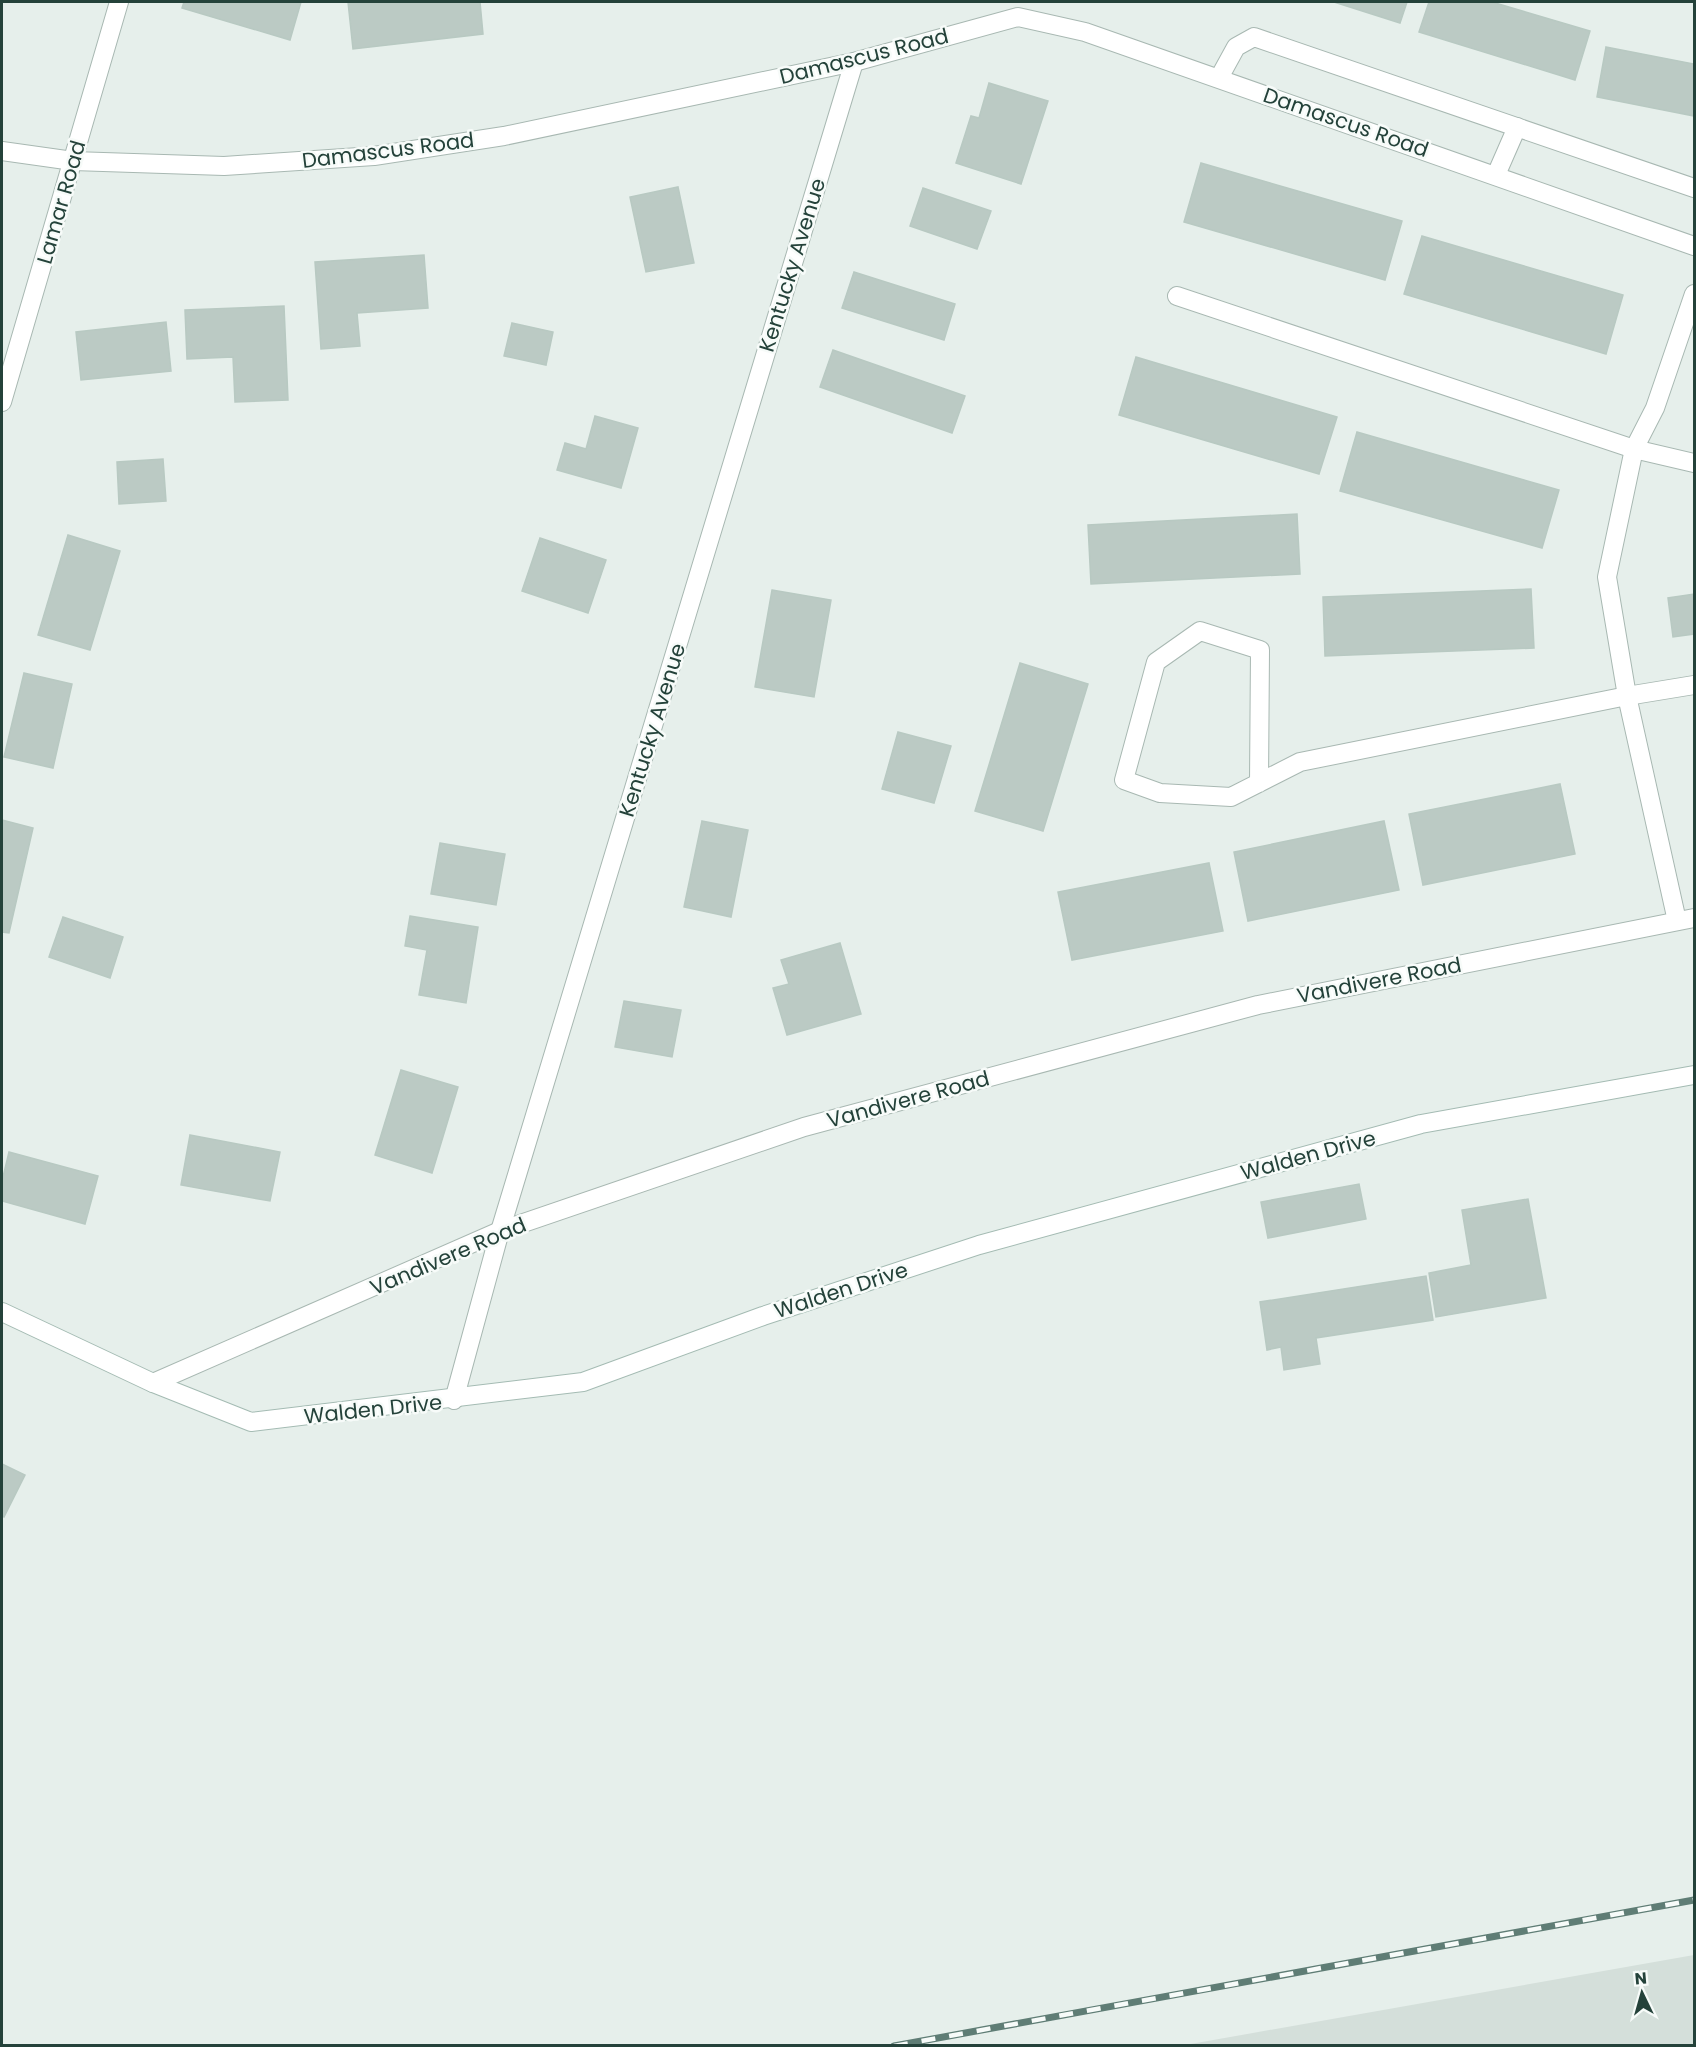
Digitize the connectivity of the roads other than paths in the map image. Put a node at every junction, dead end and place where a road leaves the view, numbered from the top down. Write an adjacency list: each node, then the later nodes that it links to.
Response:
1 (119, 2): 7 (street, Lamar Road)
2 (1019, 9): 3 (street, Damascus Road); 4 (street, Damascus Road)
3 (854, 62): 7 (street, Damascus Road); 21 (street, Kentucky Avenue)
4 (1219, 78): 5 (street); 8 (street, Damascus Road)
5 (1517, 127): 8 (street); 9 (street)
6 (2, 151): 7 (street, Damascus Road)
7 (73, 161): 13 (street, Lamar Road)
8 (1496, 175): 10 (street, Damascus Road)
9 (1695, 188)
10 (1695, 246)
11 (1695, 294): 14 (street)
12 (1177, 296): 14 (street)
13 (2, 402)
14 (1634, 449): 15 (street); 17 (street)
15 (1695, 463)
16 (1695, 685): 17 (street)
17 (1627, 696): 18 (street); 19 (street)
18 (1259, 783): 18 (street)
19 (1686, 919): 21 (street, Vandivere Road)
20 (1695, 1076): 24 (street, Walden Drive)
21 (500, 1232): 23 (street, Vandivere Road); 24 (street, Kentucky Avenue)
22 (2, 1312): 23 (street, Walden Drive)
23 (153, 1383): 24 (street, Walden Drive)
24 (454, 1400)

